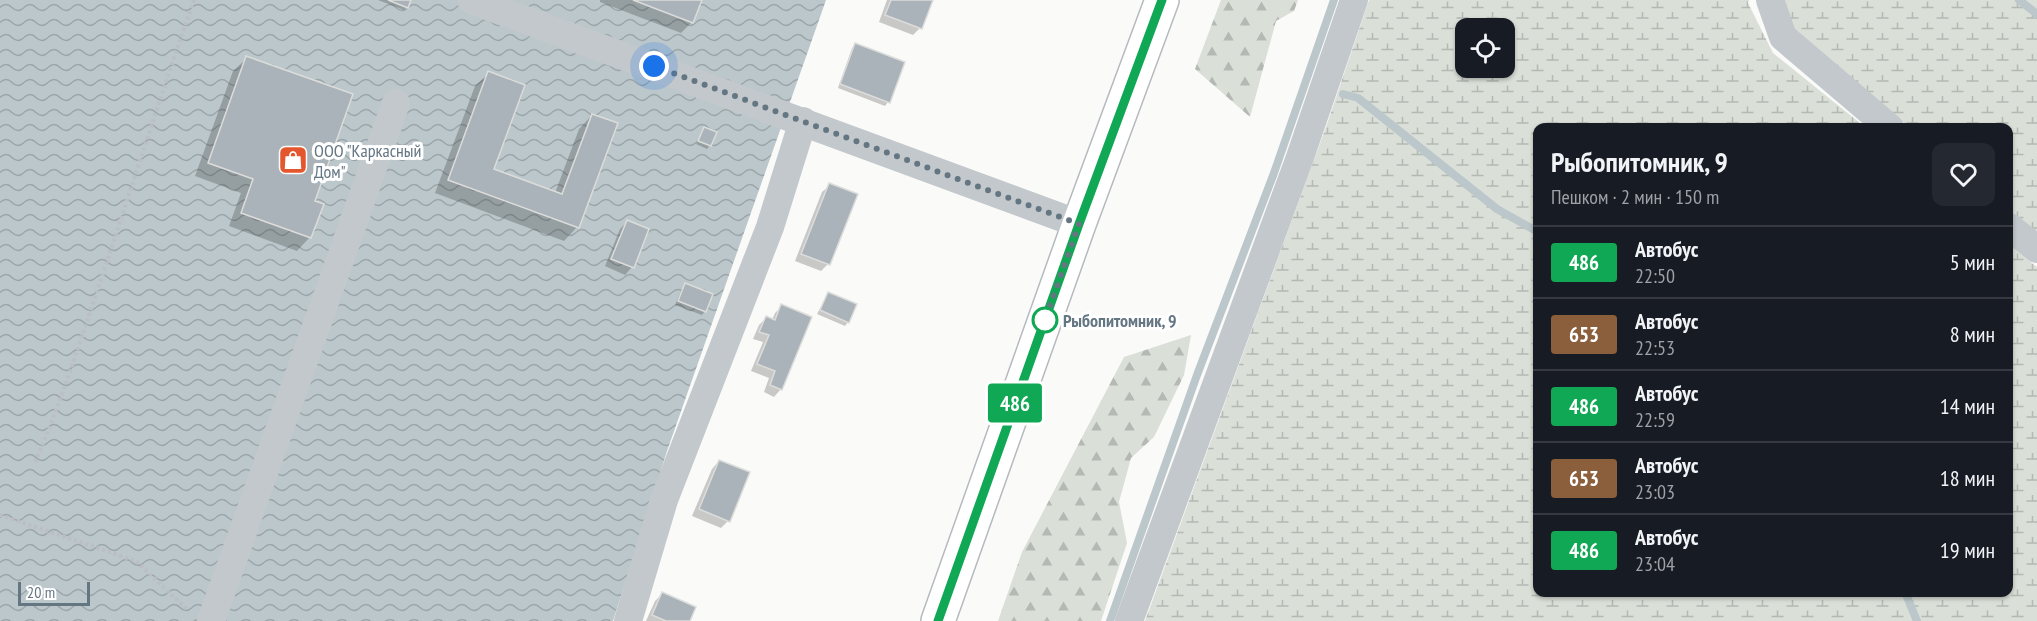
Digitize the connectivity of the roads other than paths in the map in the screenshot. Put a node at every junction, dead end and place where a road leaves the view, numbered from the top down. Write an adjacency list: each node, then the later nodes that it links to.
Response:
1 (471, 0): 6 (street)
2 (1162, 0): 8 (main road)
3 (1354, 0): 14 (street)
4 (1770, 0): 7 (street)
5 (396, 103): 11 (street)
6 (803, 121): 8 (street); 12 (street)
7 (1884, 123)
8 (1079, 224): 13 (main road)
9 (2013, 230): 10 (street)
10 (2037, 249)
11 (202, 617)
12 (628, 621)
13 (938, 621)
14 (1129, 621)

